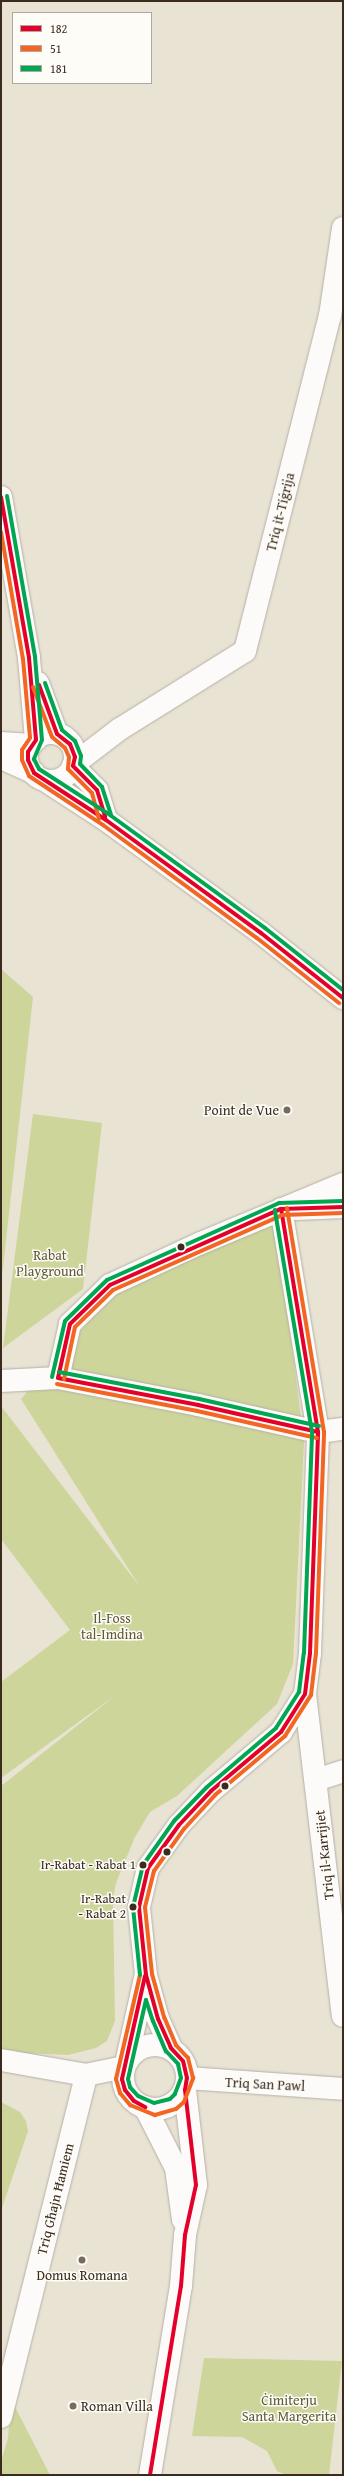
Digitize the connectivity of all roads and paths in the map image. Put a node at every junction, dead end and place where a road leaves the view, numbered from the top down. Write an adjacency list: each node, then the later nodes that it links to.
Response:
1 (343, 228): 6 (street, Triq it-Tiġrija)
2 (1, 497): 3 (street)
3 (29, 658): 4 (street); 6 (street)
4 (34, 742): 5 (street); 6 (street); 8 (street)
5 (1, 743)
6 (69, 752): 8 (street); 9 (street)
7 (1, 758): 8 (street)
8 (40, 777): 9 (street)
9 (106, 820): 10 (street)
10 (343, 998)
11 (343, 1184): 13 (street)
12 (343, 1207): 13 (street)
13 (281, 1209): 14 (street); 17 (street)
14 (58, 1378): 15 (street); 17 (street)
15 (11, 1381)
16 (343, 1429): 17 (street)
17 (318, 1432): 18 (street)
18 (305, 1694): 20 (street, Triq il-Karrijiet); 22 (street)
19 (343, 1771): 20 (street)
20 (316, 1780): 21 (street, Triq il-Karrijiet)
21 (336, 1899): 23 (street, Triq il-Karrijiet)
22 (146, 1976): 24 (street); 26 (street)
23 (343, 2016)
24 (171, 2048): 26 (street); 28 (street)
25 (1, 2060): 27 (street)
26 (126, 2063): 27 (street); 30 (street)
27 (86, 2075): 30 (street); 33 (street, Triq Għajn Ħamiem)
28 (186, 2084): 29 (street, Triq San Pawl); 31 (street); 32 (street)
29 (343, 2089)
30 (125, 2090): 31 (street)
31 (145, 2107): 32 (street)
32 (186, 2235): 34 (street)
33 (1, 2417)
34 (150, 2475)

